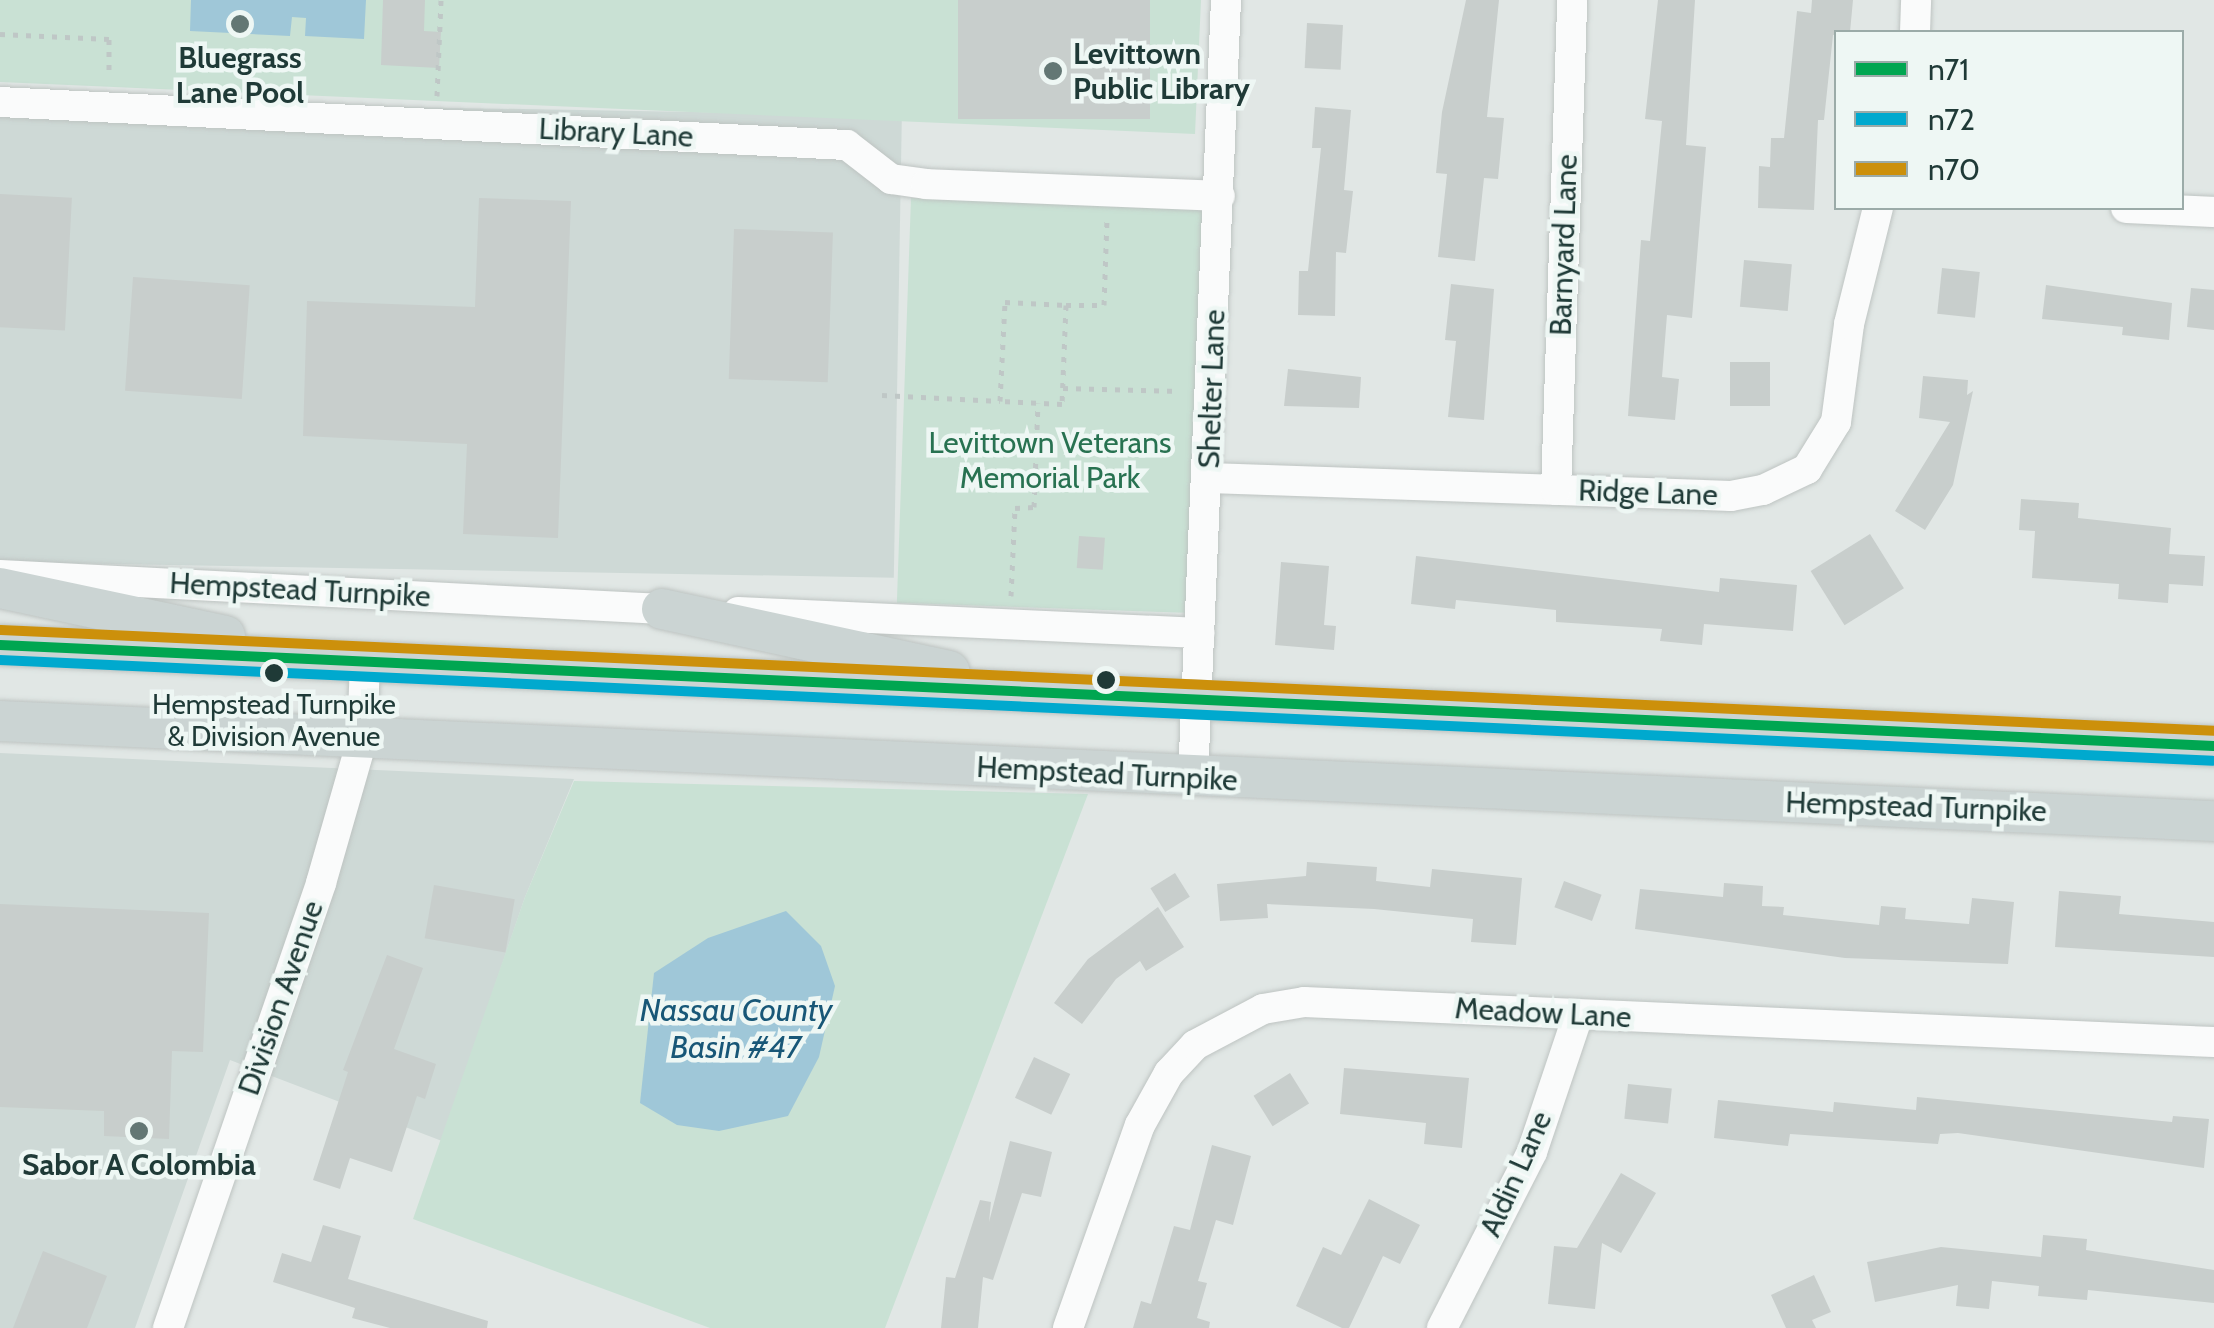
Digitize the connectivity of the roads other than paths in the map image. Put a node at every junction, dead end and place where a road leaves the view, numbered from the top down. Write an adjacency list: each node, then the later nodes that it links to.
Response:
1 (1226, 0): 6 (street, Shelter Lane)
2 (1572, 0): 11 (street, Barnyard Lane)
3 (1916, 0): 4 (street)
4 (1915, 30)
5 (0, 102): 6 (street, Library Lane)
6 (1220, 196): 10 (street, Shelter Lane)
7 (1878, 210): 11 (street, Ridge Lane)
8 (2170, 210): 9 (street)
9 (2214, 212)
10 (1209, 478): 11 (street, Ridge Lane); 15 (street, Shelter Lane)
11 (1556, 490)
12 (0, 575): 14 (street, Hempstead Turnpike)
13 (0, 588): 17 (main road)
14 (662, 608): 15 (street, Hempstead Turnpike); 18 (main road)
15 (1200, 633): 19 (street, Shelter Lane)
16 (0, 645): 17 (main road)
17 (353, 661): 18 (main road); 21 (street, Division Avenue)
18 (1061, 695): 19 (main road)
19 (1197, 702): 22 (main road); 23 (street, Shelter Lane)
20 (0, 721): 21 (main road, Hempstead Turnpike)
21 (362, 740): 23 (main road, Hempstead Turnpike); 27 (street, Division Avenue)
22 (2214, 746)
23 (1193, 778): 24 (main road, Hempstead Turnpike)
24 (2214, 821)
25 (1578, 1015): 26 (street, Meadow Lane); 28 (street, Meadow Lane); 29 (street, Aldin Lane)
26 (2214, 1042)
27 (172, 1327)
28 (1068, 1328)
29 (1442, 1328)

